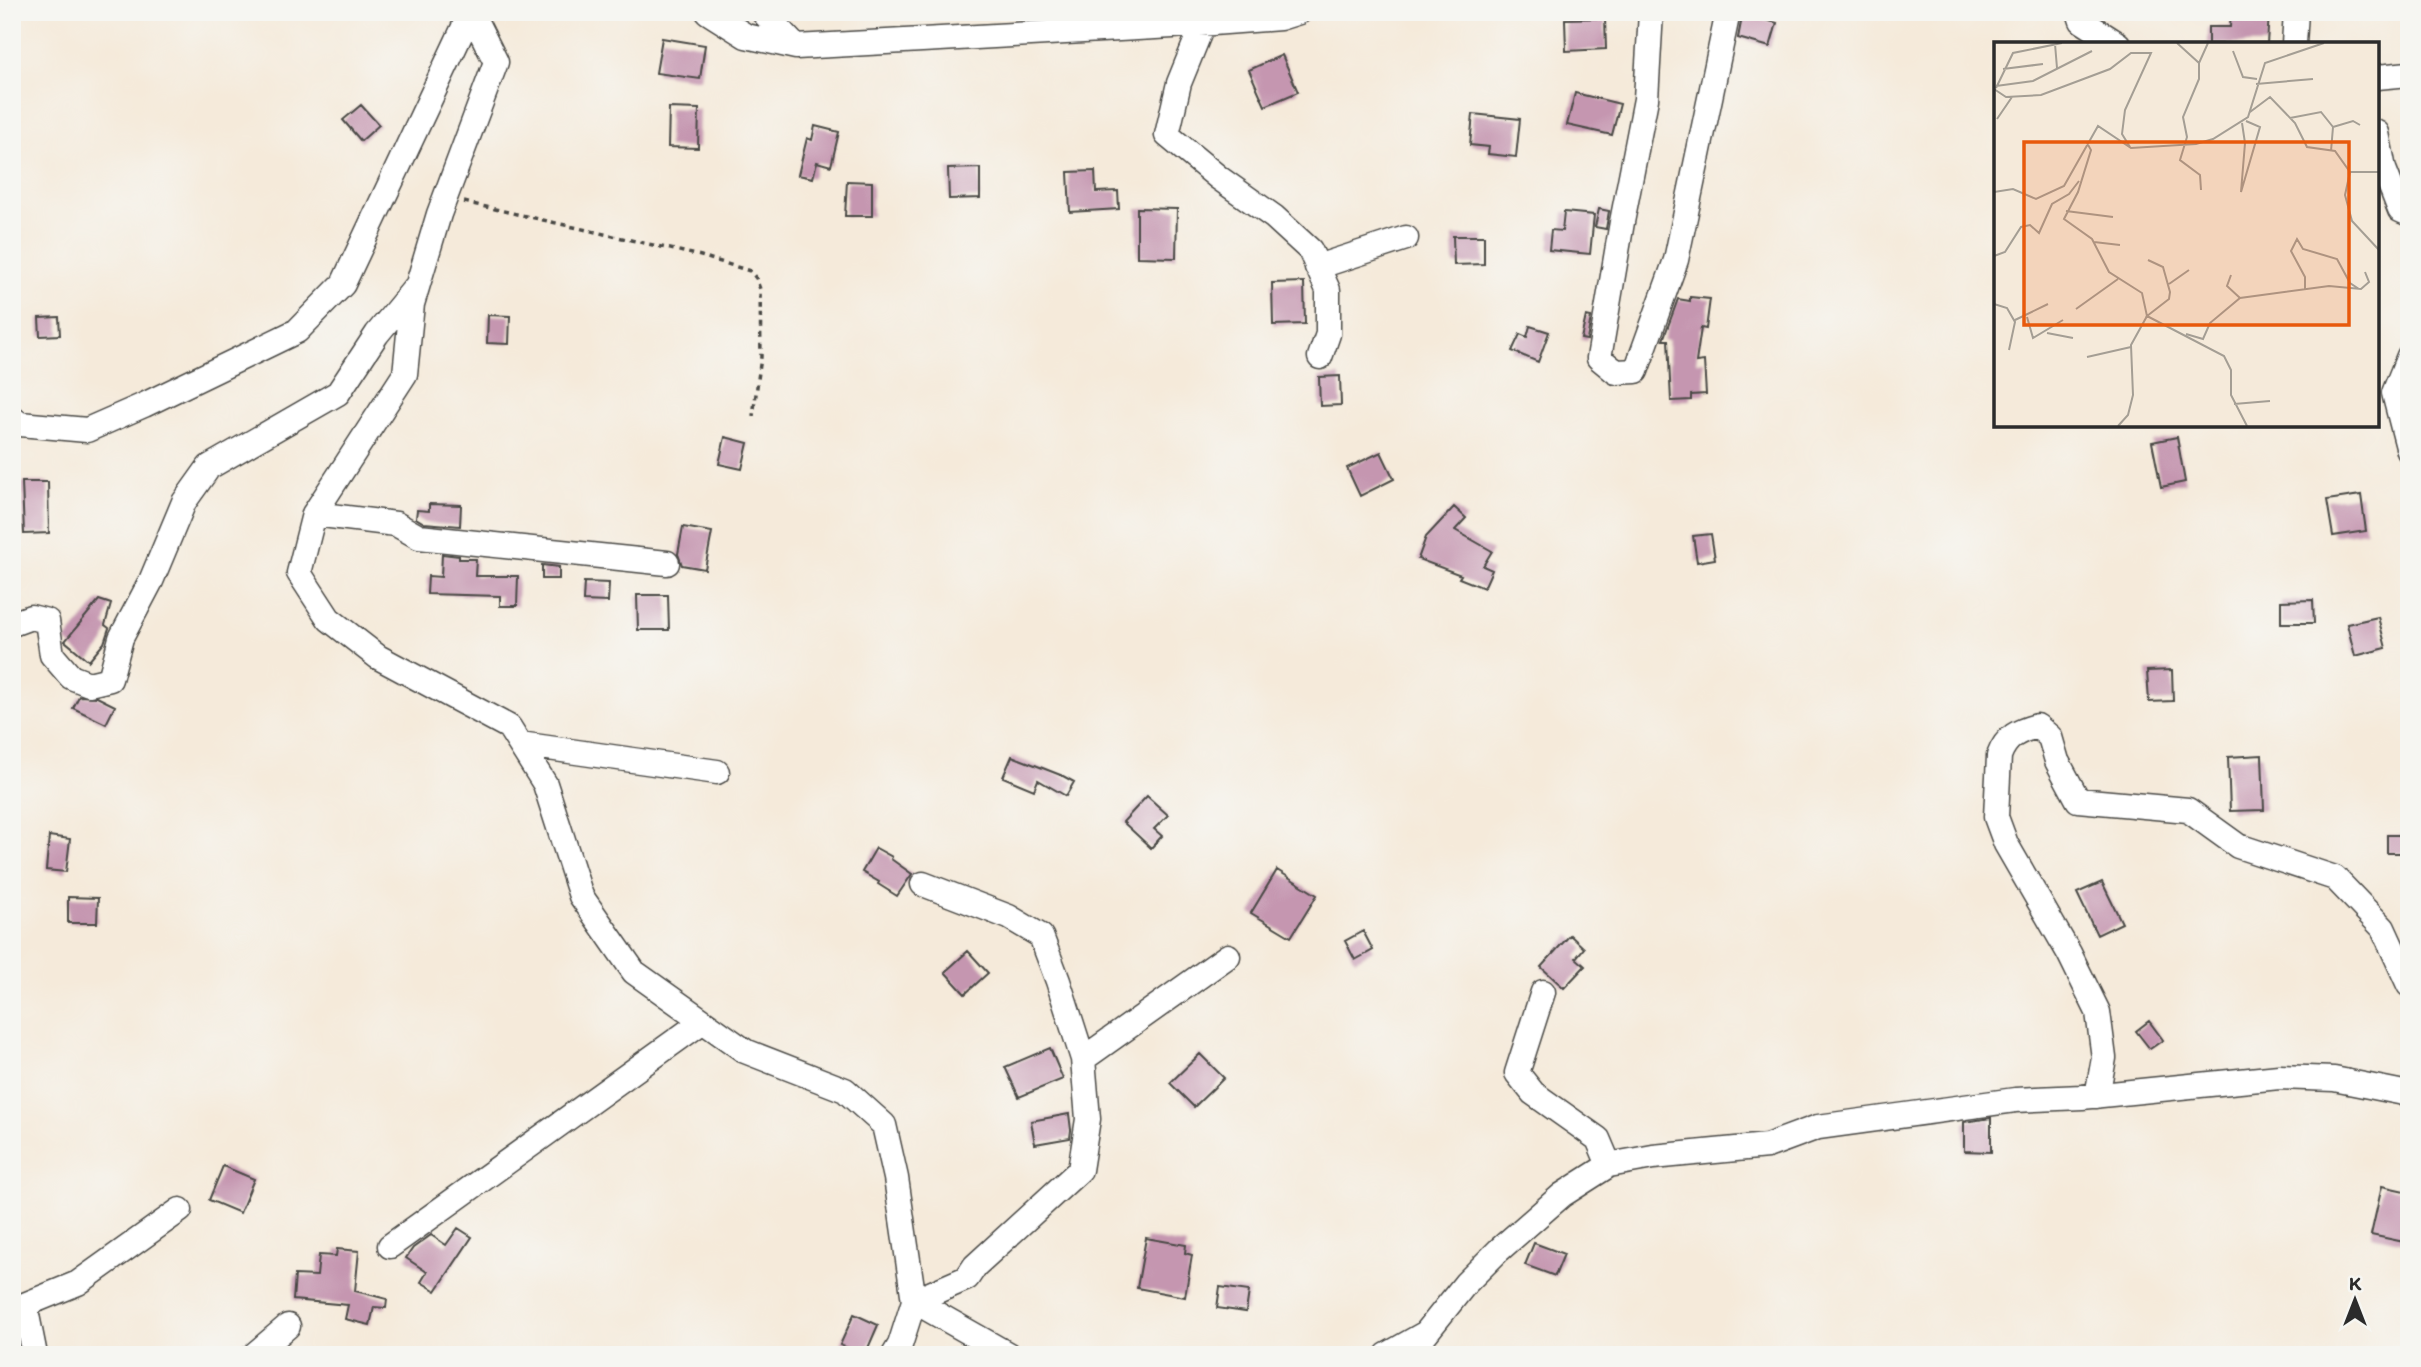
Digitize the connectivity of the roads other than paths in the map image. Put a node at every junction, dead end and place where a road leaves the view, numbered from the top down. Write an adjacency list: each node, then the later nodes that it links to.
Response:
1 (471, 12): 19 (street); 22 (street)
2 (708, 12): 12 (street)
3 (763, 12): 12 (street)
4 (1299, 12): 9 (street)
5 (1651, 12): 6 (street)
6 (1728, 12)
7 (2079, 12): 10 (street)
8 (2296, 12): 11 (street)
9 (1204, 18): 12 (street); 18 (street)
10 (2115, 42)
11 (2294, 42)
12 (796, 47)
13 (2409, 74): 14 (street)
14 (2379, 77)
15 (2380, 172): 16 (street)
16 (2409, 214)
17 (1406, 239): 18 (street)
18 (1317, 267): 21 (street)
19 (418, 285): 24 (street); 26 (street)
20 (2409, 356): 23 (street)
21 (1320, 357)
22 (12, 418)
23 (2409, 451)
24 (314, 514): 25 (street); 27 (street)
25 (667, 563)
26 (12, 624)
27 (520, 744): 28 (street); 33 (street)
28 (717, 772)
29 (923, 884): 34 (street)
30 (1228, 956): 34 (street)
31 (2409, 985): 36 (street)
32 (1543, 992): 37 (street)
33 (703, 1021): 39 (street); 40 (street)
34 (1083, 1059): 40 (street)
35 (2409, 1094): 36 (street)
36 (2096, 1096): 37 (street)
37 (1609, 1165): 47 (street)
38 (180, 1210): 41 (street)
39 (390, 1246)
40 (914, 1301): 45 (street); 46 (street)
41 (19, 1307): 43 (street)
42 (288, 1326): 44 (street)
43 (35, 1355)
44 (254, 1355)
45 (894, 1355)
46 (1009, 1355)
47 (1387, 1355)

